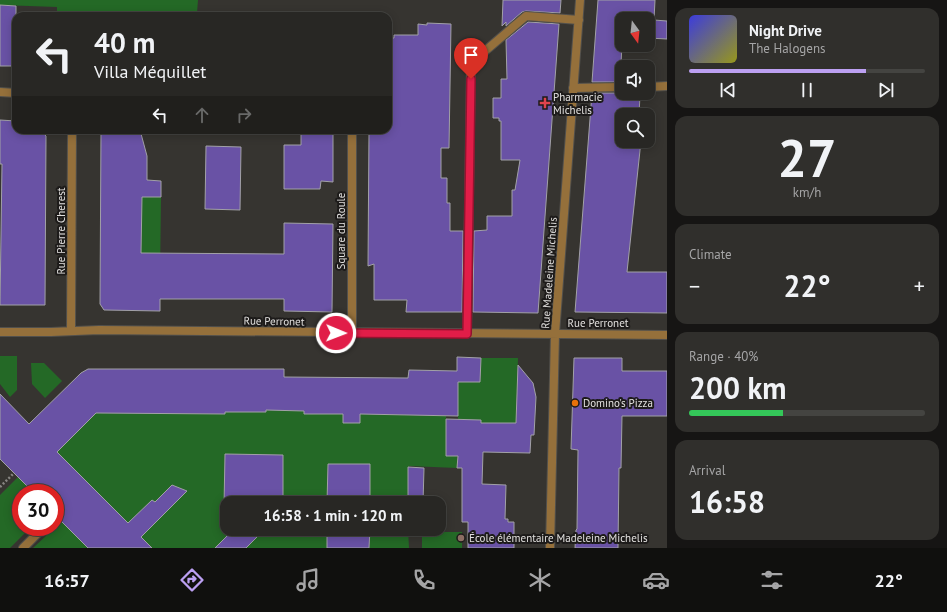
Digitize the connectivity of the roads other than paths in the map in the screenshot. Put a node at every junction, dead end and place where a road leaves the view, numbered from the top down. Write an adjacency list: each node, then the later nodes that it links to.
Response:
1 (580, 0): 2 (street, Rue Madeleine Michelis)
2 (579, 20): 6 (street, Rue Madeleine Michelis); 14 (street)
3 (667, 86): 5 (street)
4 (615, 87): 6 (street)
5 (655, 87)
6 (574, 88): 15 (street, Rue Madeleine Michelis)
7 (0, 92): 8 (street)
8 (12, 93)
9 (72, 134): 11 (street, Rue Pierre Cherest)
10 (352, 134): 13 (street, Square du Roule)
11 (71, 331): 12 (street, Rue Perronet); 13 (street, Rue Perronet)
12 (0, 332)
13 (352, 333): 14 (street, Rue Perronet)
14 (467, 334): 15 (street, Rue Perronet)
15 (555, 334): 16 (street, Rue Perronet); 19 (street, Rue Madeleine Michelis)
16 (667, 335)
17 (35, 536): 18 (street)
18 (22, 548)
19 (550, 548)

